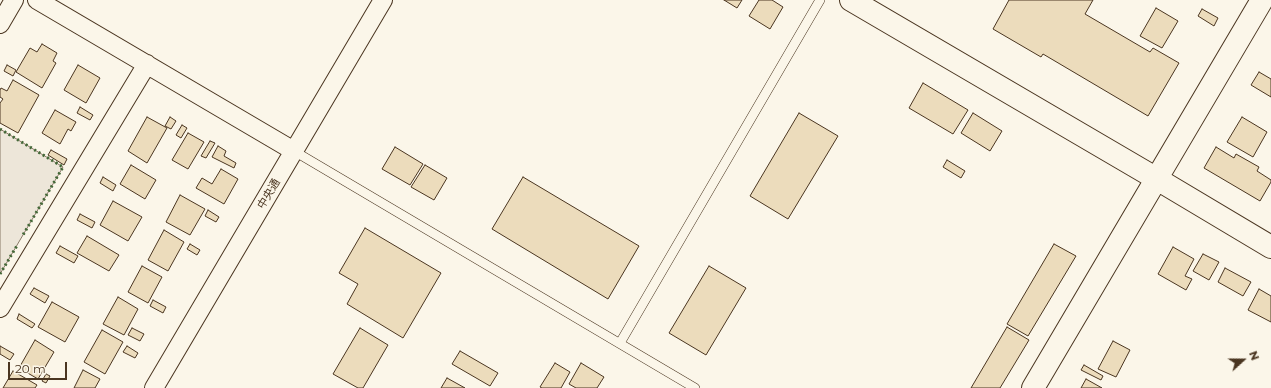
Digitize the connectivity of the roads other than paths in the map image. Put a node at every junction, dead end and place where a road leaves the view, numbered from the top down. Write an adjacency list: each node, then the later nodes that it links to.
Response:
1 (14, 0): 7 (street)
2 (37, 0): 8 (street)
3 (383, 0): 9 (street, 中央通)
4 (820, 0): 13 (lane)
5 (851, 0): 10 (street)
6 (1262, 0): 10 (street)
7 (0, 24)
8 (147, 64): 9 (street); 12 (street)
9 (294, 151): 13 (lane); 14 (street, 中央通)
10 (1157, 178): 11 (street); 16 (street)
11 (1271, 247)
12 (0, 308)
13 (620, 344): 15 (lane)
14 (154, 388)
15 (695, 388)
16 (1033, 388)

